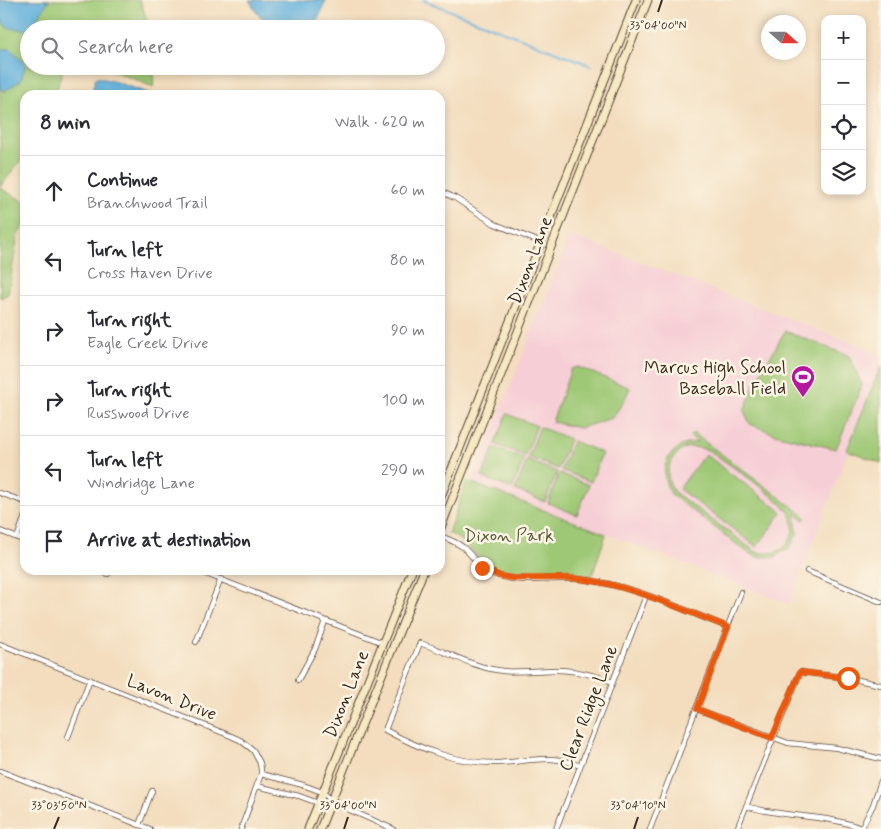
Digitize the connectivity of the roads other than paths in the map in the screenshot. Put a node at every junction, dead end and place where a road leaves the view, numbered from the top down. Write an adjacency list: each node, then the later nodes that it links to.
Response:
1 (636, 0): 3 (main road, Dixon Lane)
2 (648, 0): 4 (main road, Dixon Lane)
3 (582, 138): 4 (main road); 6 (main road, Dixon Lane)
4 (591, 142): 10 (main road, Dixon Lane)
5 (445, 193): 6 (street)
6 (540, 242): 7 (main road, Dixon Lane)
7 (445, 486)
8 (0, 493): 9 (street)
9 (20, 500)
10 (445, 517)
11 (20, 530): 13 (street)
12 (0, 531): 13 (street)
13 (17, 538): 15 (street)
14 (445, 538): 22 (street)
15 (20, 539)
16 (807, 571): 23 (street)
17 (209, 575): 20 (street)
18 (410, 575): 27 (main road, Dixon Lane)
19 (422, 575): 44 (main road, Dixon Lane)
20 (220, 579): 24 (street); 26 (street)
21 (742, 592): 25 (street)
22 (646, 596): 25 (street); 31 (street, Clear Ridge Lane)
23 (881, 602)
24 (325, 621): 27 (street); 30 (street)
25 (728, 627): 33 (street)
26 (196, 642)
27 (382, 643): 43 (main road, Dixon Lane)
28 (0, 644): 29 (street, Lavon Drive)
29 (90, 679): 34 (street); 39 (street, Lavon Drive)
30 (298, 680)
31 (613, 682): 37 (street, Clear Ridge Lane); 37 (street)
32 (881, 685): 35 (street)
33 (697, 709): 35 (street); 54 (street)
34 (68, 737)
35 (772, 738): 36 (street); 46 (street)
36 (881, 759)
37 (580, 766): 53 (street, Clear Ridge Lane)
38 (0, 771): 47 (street)
39 (262, 774): 41 (street); 43 (street)
40 (881, 781): 56 (street)
41 (257, 786): 45 (street); 49 (street)
42 (152, 791): 47 (street)
43 (322, 792): 44 (street); 45 (main road, Dixon Lane)
44 (331, 801): 45 (street); 51 (main road, Dixon Lane); 52 (street)
45 (318, 803): 50 (main road, Dixon Lane)
46 (746, 806): 55 (street); 56 (street)
47 (139, 825): 48 (street)
48 (150, 829)
49 (241, 829)
50 (308, 829)
51 (320, 829)
52 (393, 829)
53 (556, 829)
54 (650, 829)
55 (737, 829)
56 (861, 829)

